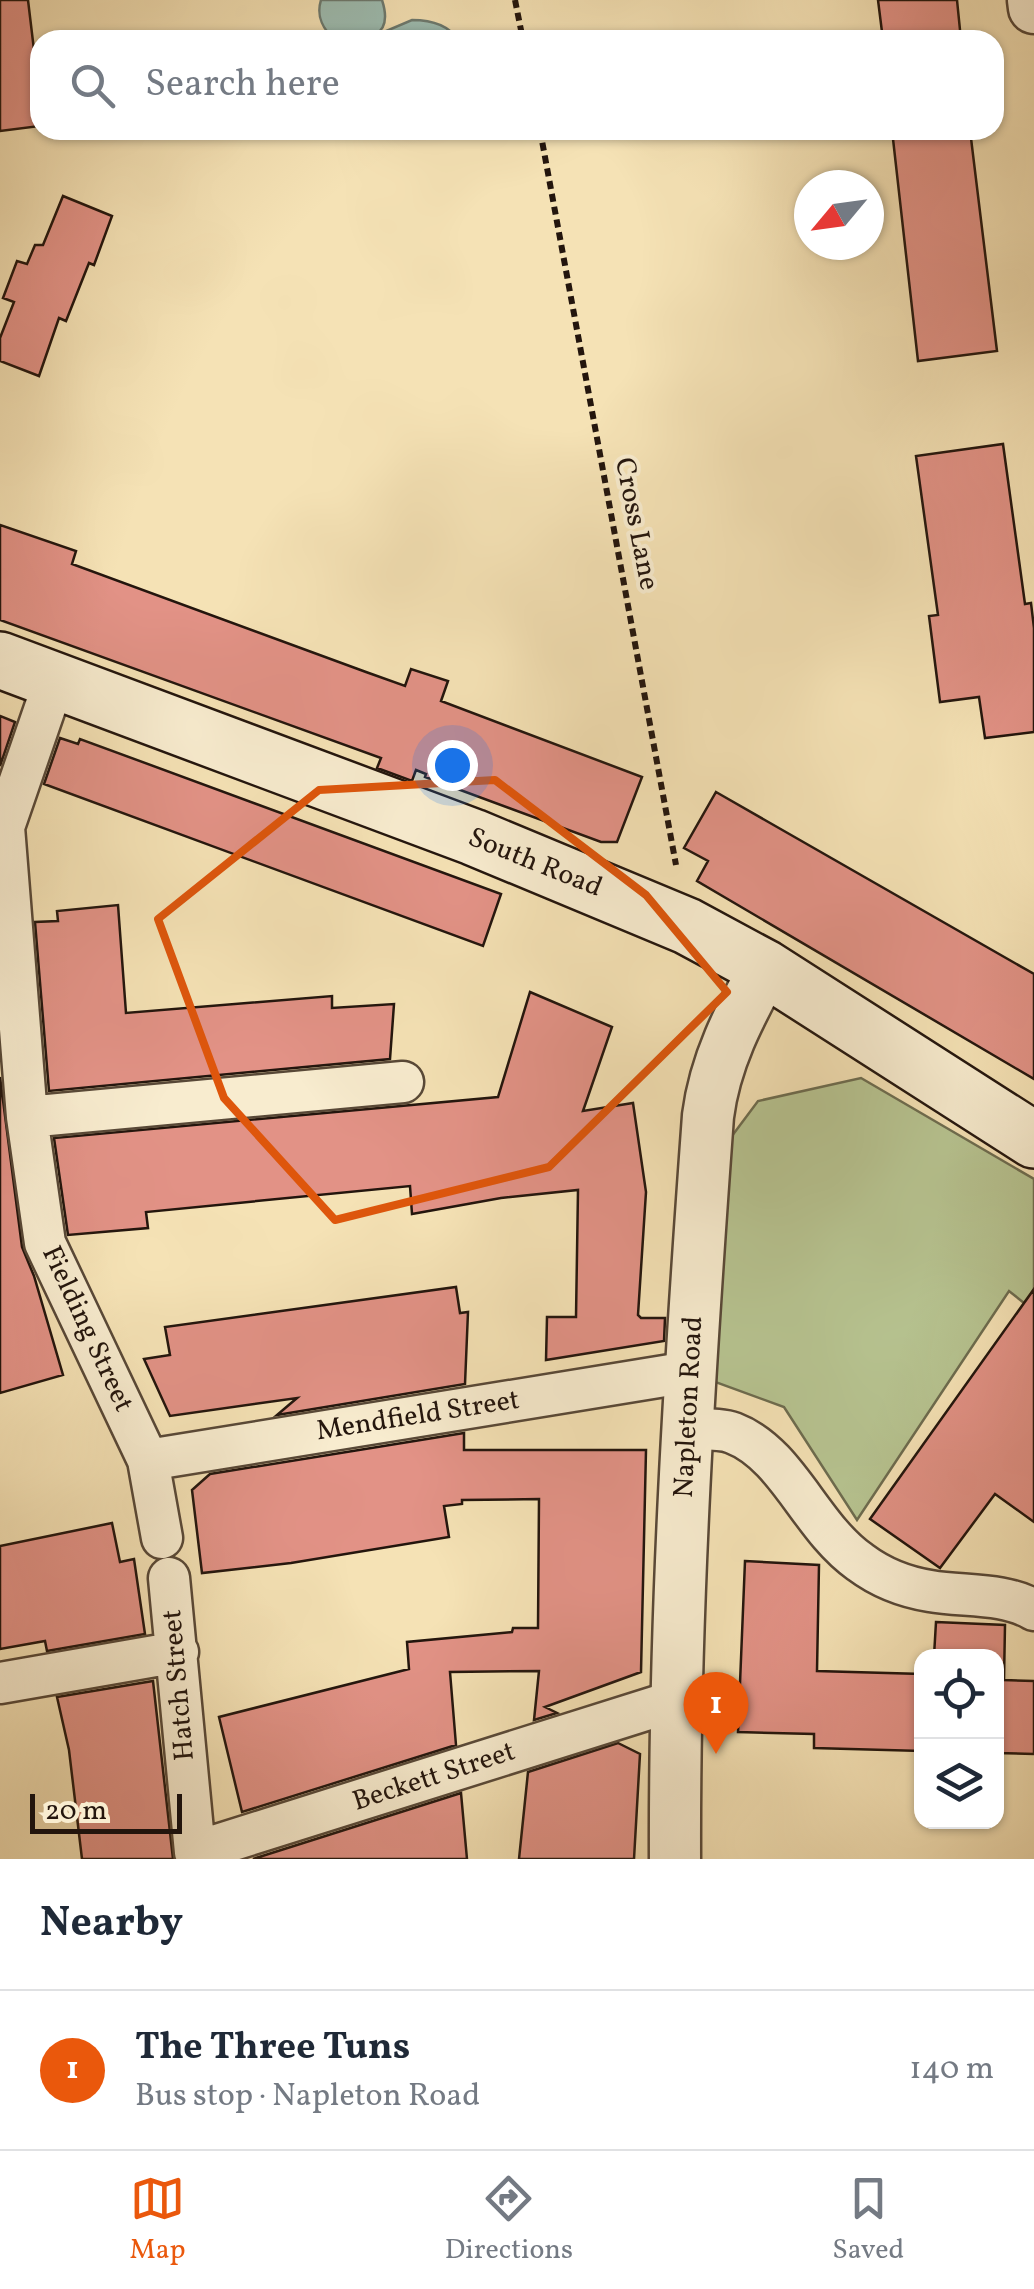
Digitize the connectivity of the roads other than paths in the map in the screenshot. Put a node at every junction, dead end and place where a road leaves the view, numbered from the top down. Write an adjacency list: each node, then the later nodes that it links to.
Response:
1 (1033, 0): 2 (street)
2 (1034, 8)
3 (0, 660): 4 (main road, South Road)
4 (55, 680): 5 (main road, South Road); 7 (street, Fielding Street)
5 (764, 968): 8 (main road, South Road); 9 (street, Napleton Road)
6 (404, 1082): 7 (street)
7 (28, 1117): 11 (street, Fielding Street)
8 (1034, 1140)
9 (689, 1372): 10 (street, Napleton Road); 11 (street, Mendfield Street)
10 (687, 1428): 14 (street); 17 (street, Napleton Road)
11 (148, 1460): 12 (street, Fielding Street)
12 (162, 1538)
13 (169, 1578): 15 (street, Hatch Street)
14 (1034, 1610)
15 (178, 1652): 16 (street); 18 (street, Hatch Street)
16 (0, 1682)
17 (674, 1701): 18 (street, Beckett Street); 19 (street, Napleton Road)
18 (194, 1852)
19 (675, 1859)

